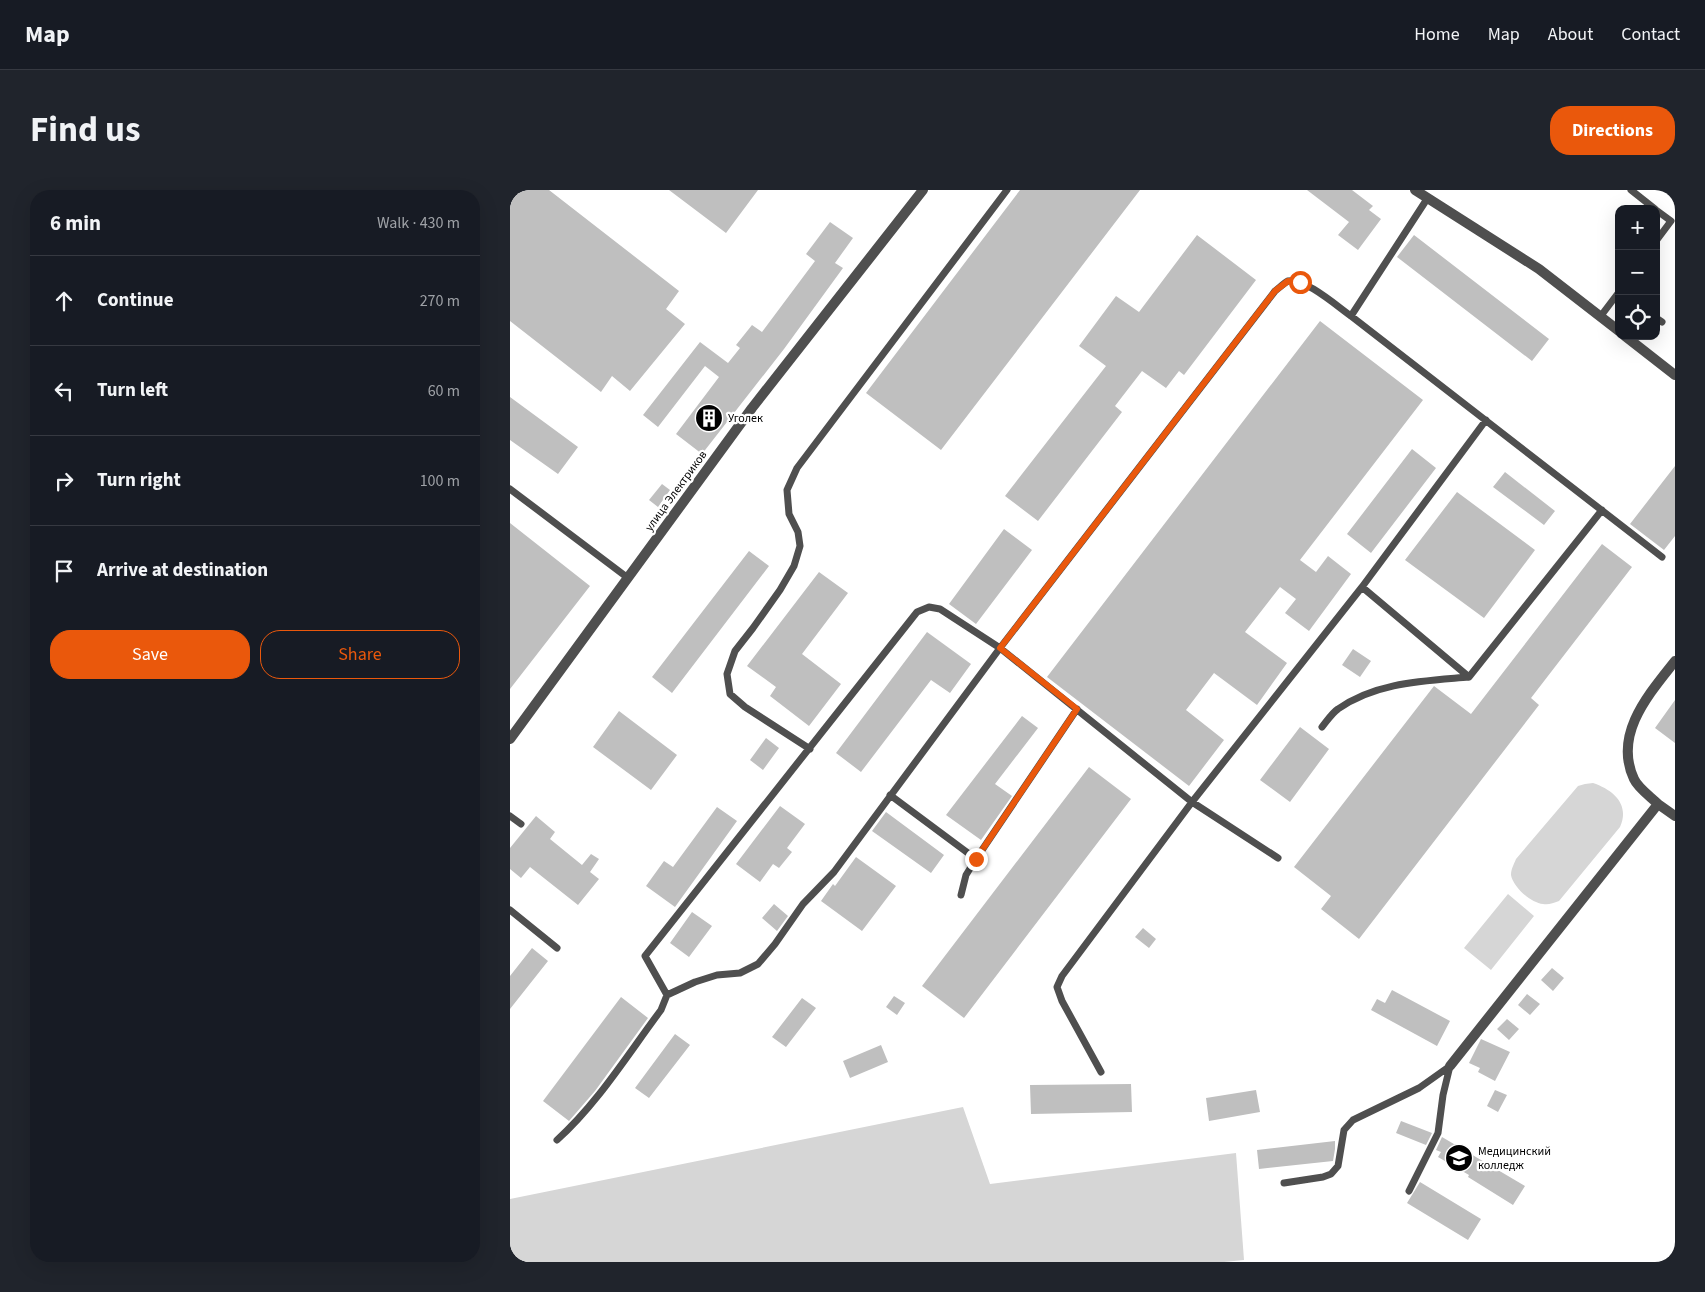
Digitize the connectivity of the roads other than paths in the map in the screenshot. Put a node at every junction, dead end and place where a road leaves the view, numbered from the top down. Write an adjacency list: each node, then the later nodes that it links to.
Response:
1 (923, 190): 19 (street, улица Электриков)
2 (1007, 190): 27 (lane)
3 (1415, 190): 5 (street)
4 (1631, 190): 6 (lane)
5 (1426, 199): 10 (lane); 11 (street)
6 (1651, 205)
7 (1660, 212): 8 (lane)
8 (1660, 236)
9 (1615, 301): 11 (lane)
10 (1351, 316): 15 (lane); 21 (lane)
11 (1600, 317): 12 (street)
12 (1615, 328)
13 (1630, 340): 14 (street)
14 (1675, 375)
15 (1486, 420): 17 (lane); 20 (lane)
16 (510, 488): 19 (lane)
17 (1602, 510): 18 (lane); 23 (lane)
18 (1662, 557)
19 (628, 578): 26 (street, улица Электриков)
20 (1362, 587): 23 (lane); 29 (lane)
21 (1000, 648): 24 (lane); 27 (lane); 28 (lane)
22 (1675, 660): 30 (street)
23 (1469, 676): 25 (lane)
24 (1077, 709): 29 (lane); 35 (lane)
25 (1322, 726)
26 (510, 739)
27 (810, 749): 39 (lane)
28 (890, 795): 35 (lane); 39 (lane)
29 (1192, 802): 34 (lane); 41 (lane)
30 (1658, 804): 32 (street); 40 (street)
31 (510, 816): 33 (lane)
32 (1675, 816)
33 (521, 824)
34 (1278, 858)
35 (976, 859): 36 (lane)
36 (961, 895)
37 (510, 910): 38 (lane)
38 (557, 948)
39 (667, 995): 42 (lane)
40 (1450, 1066): 43 (lane); 44 (lane)
41 (1101, 1072)
42 (556, 1140)
43 (1284, 1184)
44 (1409, 1191)

